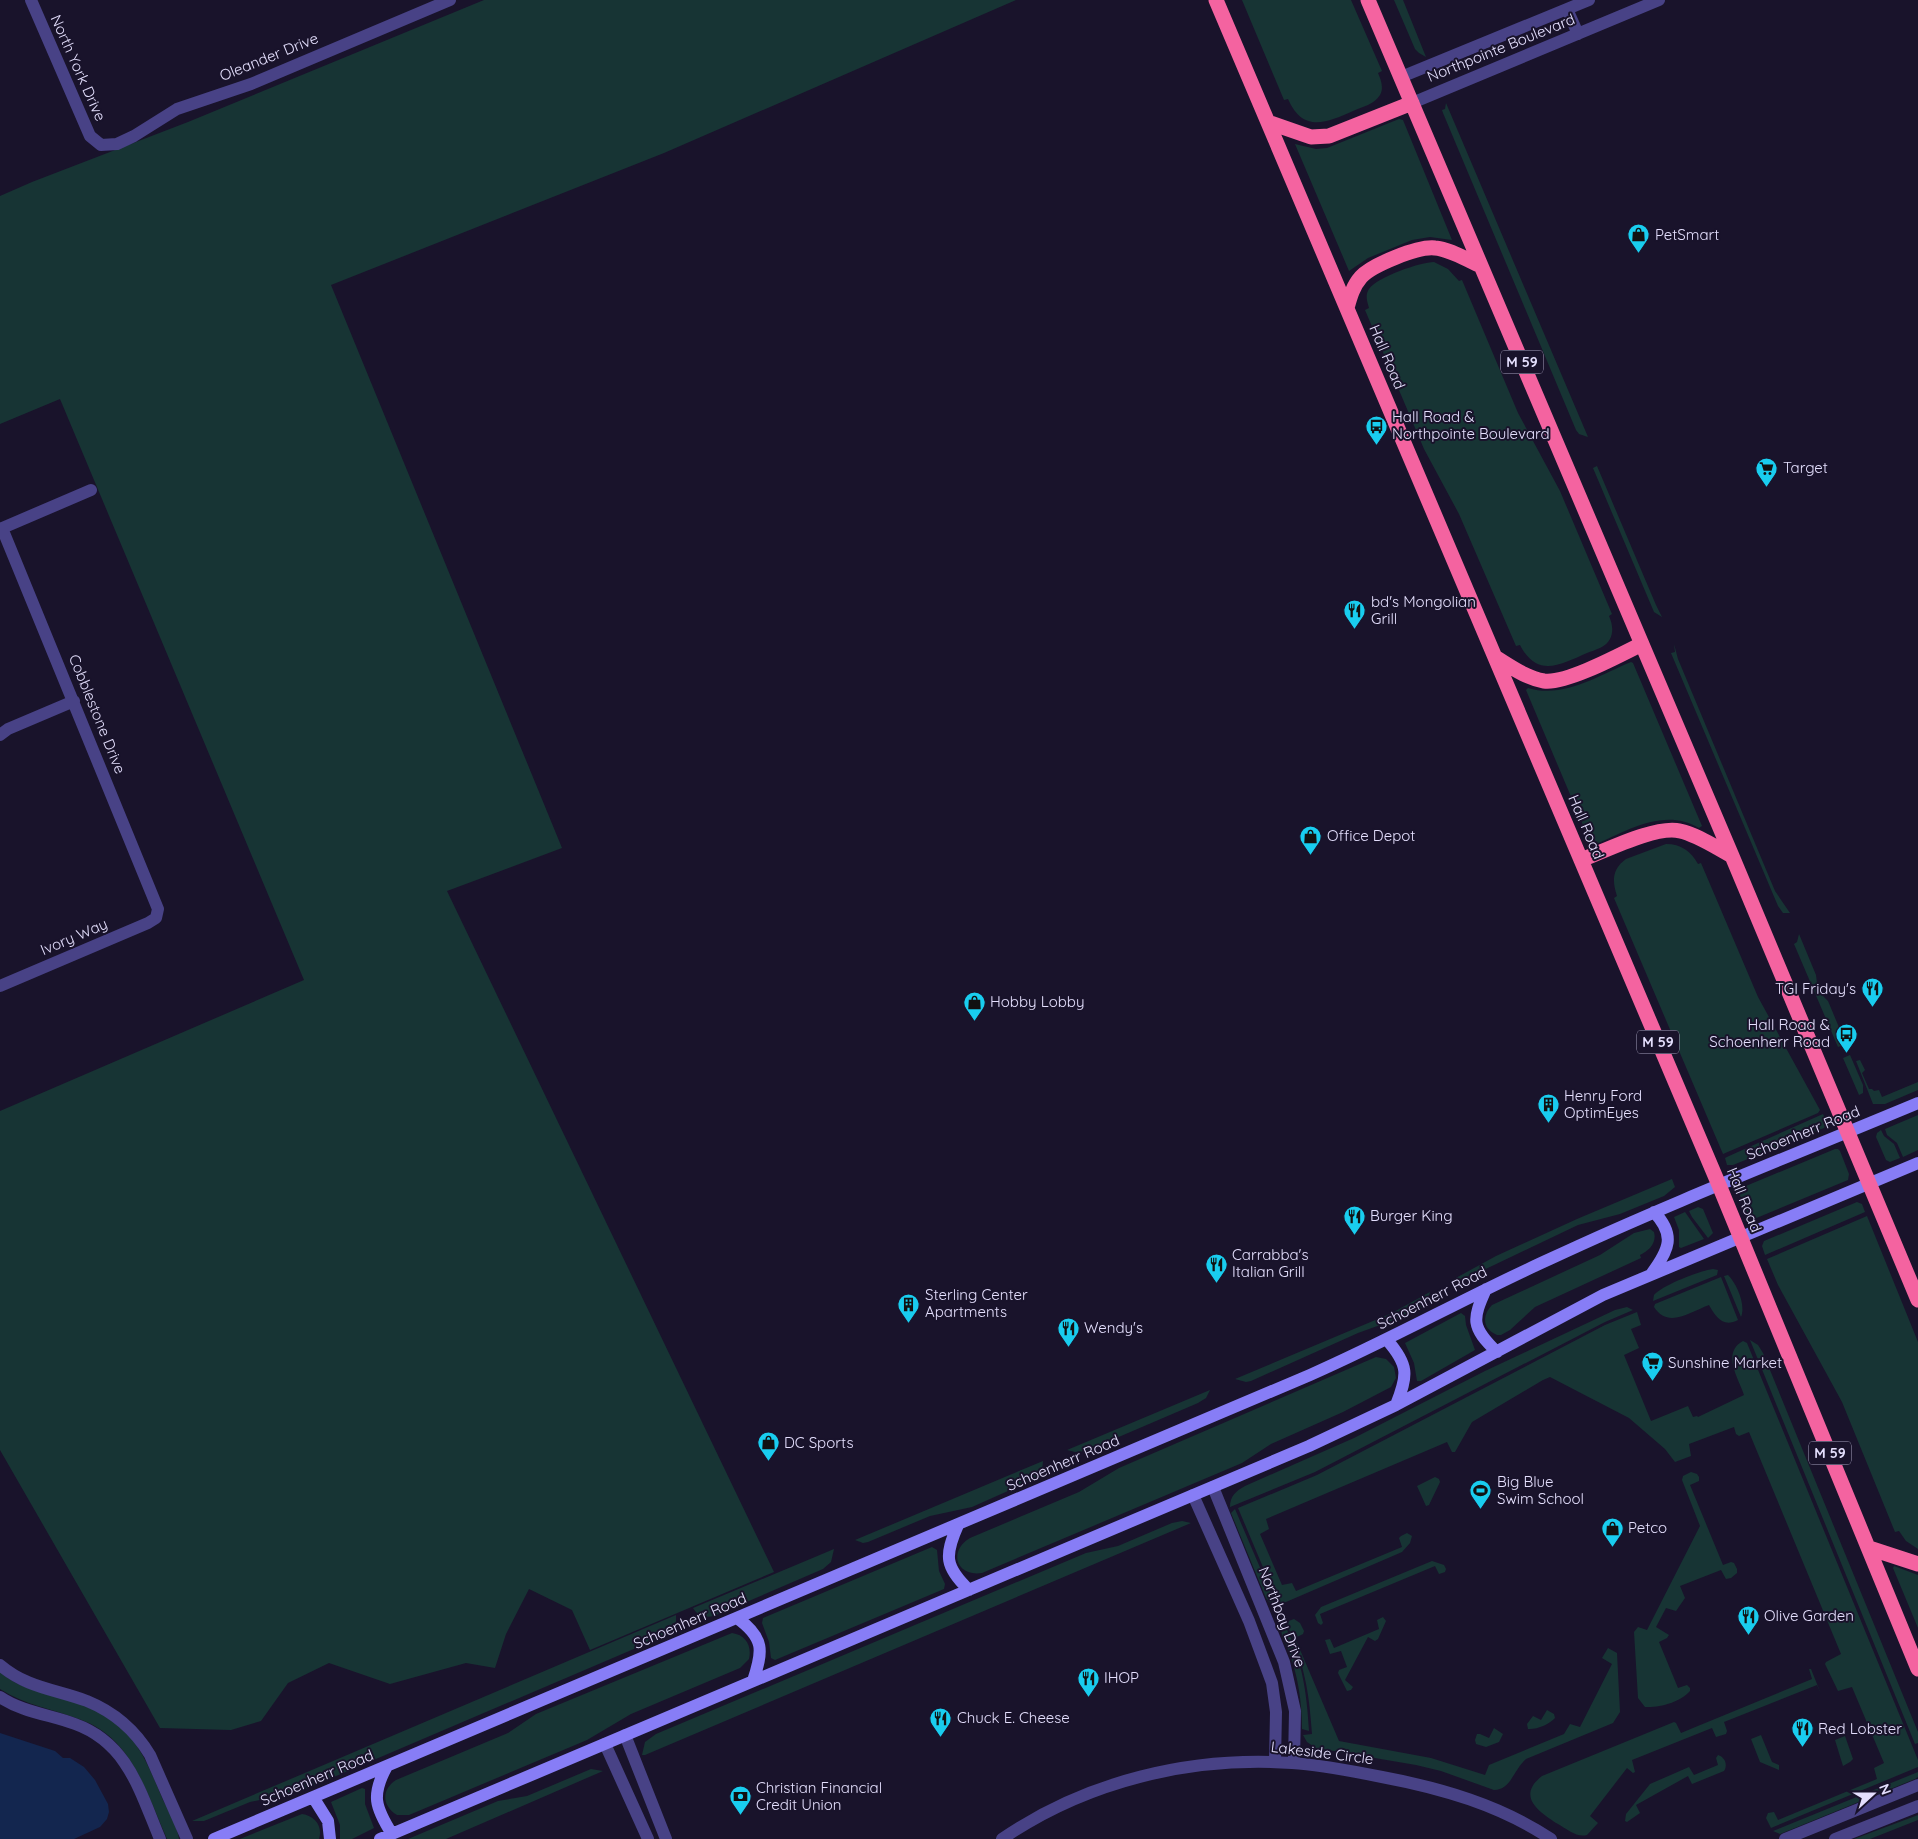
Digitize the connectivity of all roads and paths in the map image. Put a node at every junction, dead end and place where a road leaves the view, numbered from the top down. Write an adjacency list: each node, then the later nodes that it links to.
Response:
1 (31, 0): 12 (street, North York Drive)
2 (450, 0): 12 (street, Oleander Drive)
3 (1216, 0): 11 (highway, Hall Road / M 59)
4 (1368, 0): 9 (highway, M 59)
5 (1589, 0): 7 (street, Northpointe Boulevard)
6 (1659, 0): 8 (street, Northpointe Boulevard)
7 (1568, 9): 8 (street); 9 (street, Northpointe Boulevard)
8 (1578, 34): 10 (street, Northpointe Boulevard)
9 (1401, 77): 10 (highway, M 59)
10 (1412, 103): 11 (highway); 13 (highway, M 59)
11 (1268, 122): 14 (highway, Hall Road / M 59)
12 (101, 145)
13 (1481, 266): 14 (highway); 17 (highway, M 59)
14 (1347, 308): 18 (highway, Hall Road / M 59)
15 (91, 490): 16 (street)
16 (1, 529): 19 (street, Cobblestone Drive)
17 (1642, 644): 18 (highway); 21 (highway, M 59)
18 (1495, 657): 22 (highway, Hall Road / M 59)
19 (74, 701): 20 (street); 23 (street, Cobblestone Drive)
20 (1, 736)
21 (1732, 856): 22 (highway); 26 (highway, M 59)
22 (1581, 860): 29 (highway, Hall Road / M 59)
23 (158, 913): 24 (street, Ivory Way)
24 (0, 986)
25 (1918, 1103): 26 (main road, Schoenherr Road)
26 (1848, 1132): 28 (highway, M 59); 29 (main road, Schoenherr Road)
27 (1918, 1163): 28 (main road)
28 (1870, 1184): 31 (main road); 34 (highway, M 59)
29 (1719, 1185): 30 (main road, Schoenherr Road); 31 (highway, Hall Road / M 59)
30 (1654, 1212): 32 (main road); 33 (main road, Schoenherr Road)
31 (1740, 1237): 32 (main road); 41 (highway, Hall Road / M 59)
32 (1652, 1273): 36 (main road)
33 (1486, 1289): 35 (main road, Schoenherr Road); 36 (main road)
34 (1918, 1300)
35 (1386, 1340): 37 (main road); 40 (main road, Schoenherr Road)
36 (1497, 1352): 37 (main road)
37 (1396, 1405): 38 (main road)
38 (1213, 1487): 39 (main road); 52 (street, Northbay Drive)
39 (1194, 1495): 43 (main road); 51 (street)
40 (958, 1525): 43 (main road); 44 (main road, Schoenherr Road)
41 (1869, 1548): 42 (highway); 46 (highway, Hall Road / M 59)
42 (1918, 1564)
43 (969, 1590): 47 (main road)
44 (737, 1618): 47 (main road); 53 (main road, Schoenherr Road)
45 (0, 1665): 59 (street)
46 (1918, 1669)
47 (753, 1681): 49 (main road)
48 (0, 1697): 58 (street)
49 (625, 1735): 50 (main road); 64 (street)
50 (605, 1744): 57 (main road); 63 (street)
51 (1275, 1762): 52 (street, Lakeside Circle); 65 (street, Lakeside Circle)
52 (1294, 1763): 66 (street, Lakeside Circle)
53 (387, 1766): 55 (main road, Schoenherr Road); 57 (main road)
54 (1918, 1785): 67 (street)
55 (313, 1797): 60 (main road, Schoenherr Road); 61 (main road)
56 (1918, 1806): 68 (street)
57 (392, 1834): 62 (main road)
58 (160, 1839)
59 (187, 1839)
60 (214, 1839)
61 (330, 1839)
62 (380, 1839)
63 (648, 1839)
64 (666, 1839)
65 (1002, 1839)
66 (1551, 1839)
67 (1785, 1839)
68 (1835, 1839)

